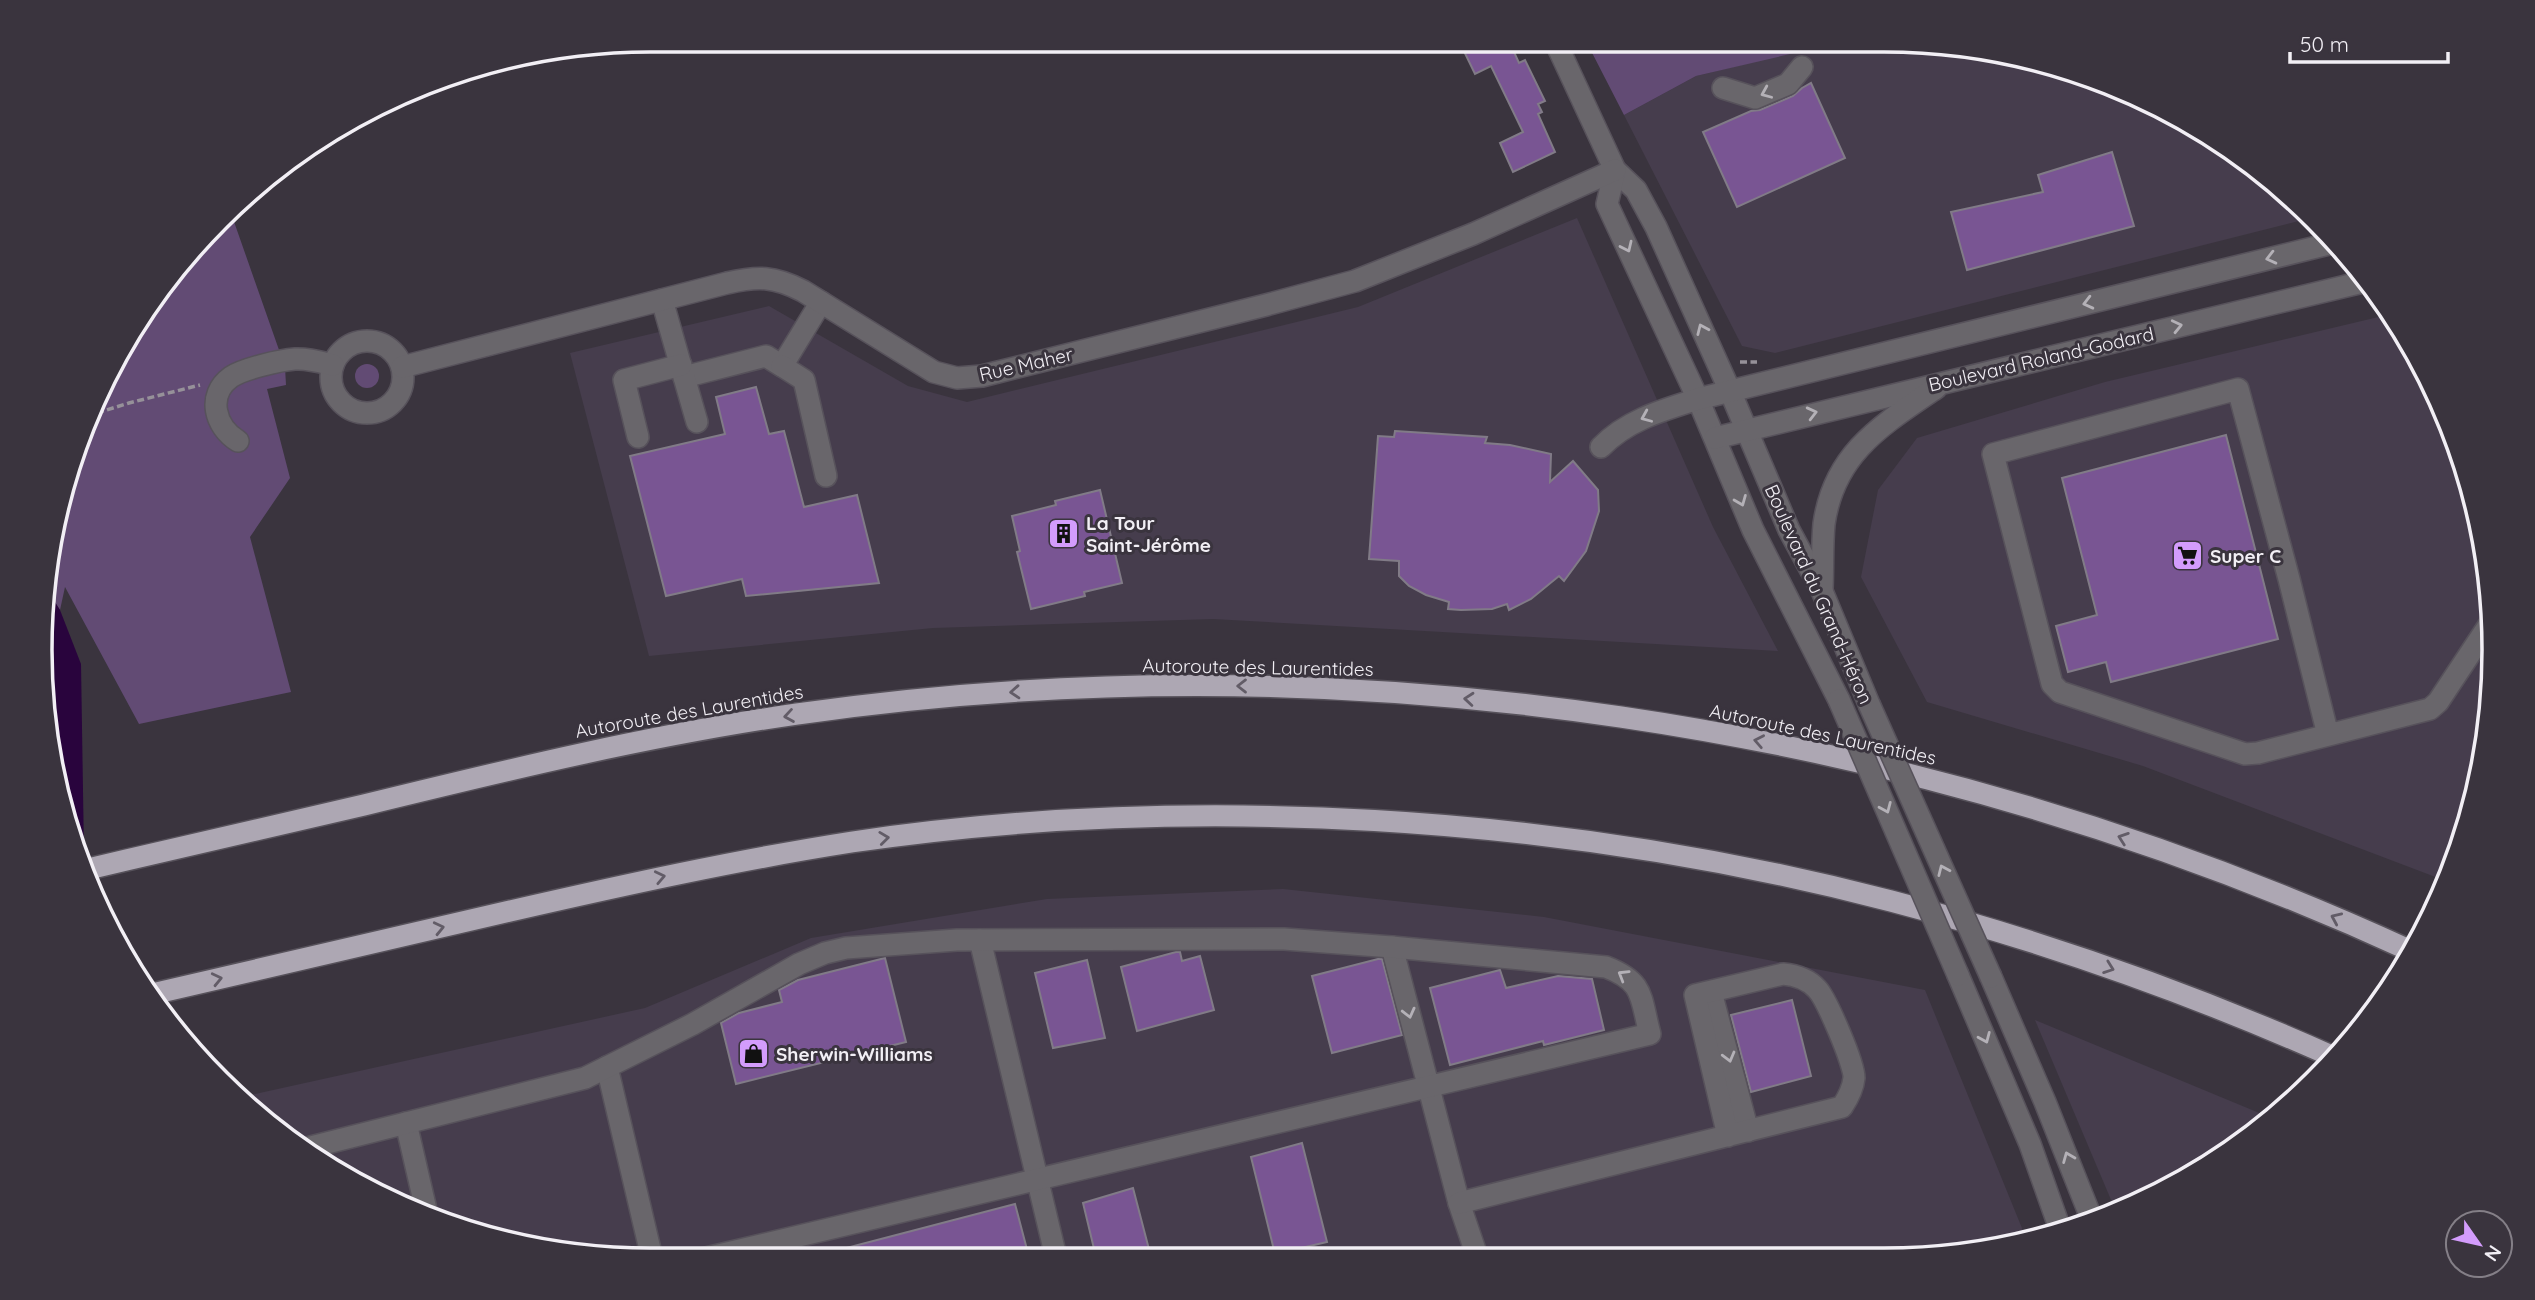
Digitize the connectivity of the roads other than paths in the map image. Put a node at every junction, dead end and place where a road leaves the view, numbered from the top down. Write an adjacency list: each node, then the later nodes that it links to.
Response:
1 (1560, 52): 4 (street, Boulevard du Grand-Héron)
2 (1802, 67): 3 (street, one-way to 3)
3 (1723, 88)
4 (1615, 170): 8 (street, Rue Maher); 14 (street, Boulevard du Grand-Héron, one-way to 4); 15 (street, Boulevard du Grand-Héron, one-way to 15)
5 (2324, 245): 14 (street, one-way to 14)
6 (2357, 283): 13 (street, Boulevard Roland-Godard, one-way to 6)
7 (662, 300): 8 (street, Rue Maher); 11 (street, Rue Maher); 12 (street)
8 (821, 302): 10 (street)
9 (333, 365): 11 (street); 11 (street); 20 (street)
10 (782, 366): 12 (street); 22 (street)
11 (402, 367)
12 (682, 371): 16 (street); 18 (street)
13 (1944, 382): 17 (street, Boulevard Roland-Godard, one-way to 13); 23 (street)
14 (1730, 391): 15 (street); 17 (street, Boulevard du Grand-Héron)
15 (1698, 399): 19 (street, Boulevard du Grand-Héron); 21 (street, one-way to 21)
16 (697, 422)
17 (1746, 430): 19 (street, Boulevard Roland-Godard); 23 (street, Boulevard du Grand-Héron)
18 (638, 437)
19 (1715, 438): 41 (street, Boulevard du Grand-Héron, one-way to 41, bridge)
20 (238, 442)
21 (1601, 447)
22 (826, 476)
23 (1822, 591): 40 (street, Boulevard du Grand-Héron, one-way to 23, bridge)
24 (2482, 635): 25 (street)
25 (2328, 735): 25 (street)
26 (94, 868): 29 (highway, Autoroute des Laurentides, one-way to 26)
27 (980, 940): 28 (street); 32 (street); 37 (street)
28 (1392, 947): 33 (street, one-way to 33); 33 (street, one-way to 28)
29 (2403, 947)
30 (160, 992): 31 (highway, one-way to 31)
31 (2325, 1053)
32 (607, 1067): 34 (street); 42 (street)
33 (1429, 1087): 37 (street); 39 (street)
34 (406, 1123): 36 (street); 38 (street)
35 (1738, 1133): 35 (street); 39 (street)
36 (316, 1146)
37 (1038, 1180): 43 (street); 44 (street)
38 (425, 1203)
39 (1459, 1203): 45 (street)
40 (2089, 1212)
41 (2057, 1222)
42 (650, 1248)
43 (749, 1248)
44 (1054, 1248)
45 (1474, 1248)

